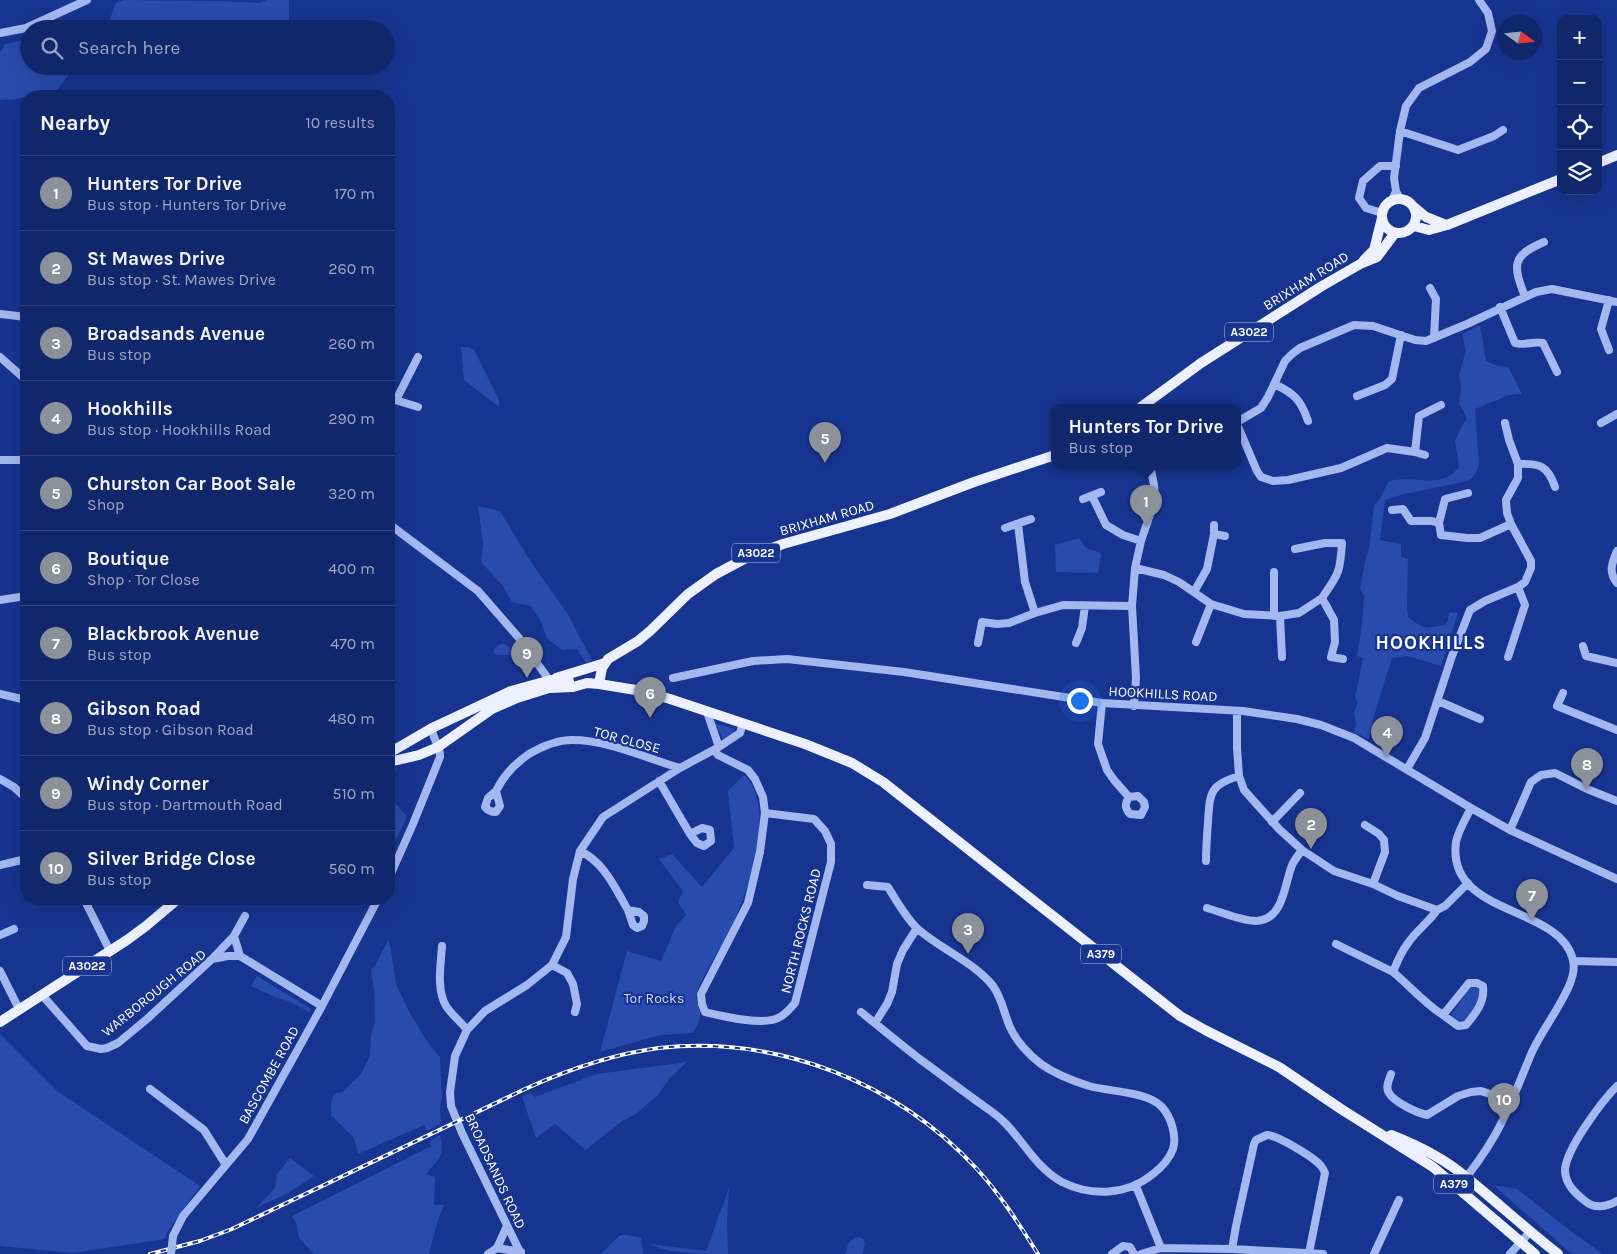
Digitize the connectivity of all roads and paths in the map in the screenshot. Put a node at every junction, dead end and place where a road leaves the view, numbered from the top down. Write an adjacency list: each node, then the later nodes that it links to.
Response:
1 (87, 0): 3 (street)
2 (1479, 0): 7 (street)
3 (43, 20)
4 (20, 29): 5 (street)
5 (0, 33)
6 (1503, 130): 7 (street)
7 (1400, 131): 10 (street)
8 (1617, 155): 9 (main road)
9 (1602, 161)
10 (1396, 166): 12 (street); 14 (street)
11 (1557, 181): 15 (main road, BRIXHAM ROAD / A3022)
12 (1396, 197): 13 (main road); 14 (main road, BRIXHAM ROAD / A3022)
13 (1414, 207): 15 (main road); 16 (main road)
14 (1382, 215): 17 (main road); 19 (main road, BRIXHAM ROAD / A3022)
15 (1447, 225): 16 (main road, BRIXHAM ROAD / A3022)
16 (1414, 226): 17 (main road, BRIXHAM ROAD / A3022)
17 (1395, 234): 19 (main road, BRIXHAM ROAD / A3022)
18 (1544, 242): 21 (street)
19 (1362, 263): 37 (main road, BRIXHAM ROAD / A3022)
20 (1430, 288): 27 (street)
21 (1525, 297): 22 (street); 23 (street)
22 (1613, 301): 28 (street)
23 (1500, 307): 27 (street); 31 (street)
24 (0, 314): 25 (street)
25 (20, 316)
26 (1401, 336): 27 (street); 33 (street); 35 (street)
27 (1434, 338)
28 (1608, 350)
29 (0, 357): 32 (street)
30 (418, 357): 34 (street)
31 (1557, 372)
32 (20, 375)
33 (1274, 384): 41 (street); 42 (street)
34 (395, 396)
35 (1357, 396)
36 (395, 400): 39 (street)
37 (1145, 404)
38 (1441, 405): 46 (street)
39 (418, 407)
40 (1617, 414): 44 (street)
41 (1241, 420)
42 (1308, 422)
43 (1505, 423): 51 (street)
44 (1601, 423)
45 (1241, 433): 46 (street)
46 (1415, 452): 48 (street)
47 (1051, 455): 91 (main road, BRIXHAM ROAD / A3022)
48 (1425, 455)
49 (0, 460): 50 (street)
50 (20, 460)
51 (1518, 464): 53 (street); 62 (street)
52 (1152, 469): 68 (street)
53 (1555, 487)
54 (1101, 492): 56 (street)
55 (1468, 493): 60 (street)
56 (1092, 496): 57 (street); 68 (street)
57 (1084, 499)
58 (1392, 510): 60 (street)
59 (1031, 519): 61 (street)
60 (1439, 523): 62 (street)
61 (1018, 524): 64 (street); 82 (street)
62 (1511, 524): 74 (street)
63 (1214, 525): 66 (street)
64 (1005, 528)
65 (395, 529): 94 (street)
66 (1214, 534): 67 (street); 75 (street)
67 (1225, 536)
68 (1141, 541): 71 (street)
69 (1295, 549): 77 (street)
70 (1617, 551): 73 (street)
71 (1134, 568): 75 (street); 81 (street)
72 (1274, 572): 83 (street)
73 (1617, 583)
74 (1518, 587): 89 (street); 99 (street)
75 (1194, 592): 79 (street)
76 (20, 597): 78 (street)
77 (1322, 598): 83 (street); 90 (street)
78 (0, 600)
79 (1211, 604): 83 (street); 84 (street)
80 (1085, 606): 81 (street); 82 (street); 86 (street)
81 (1132, 606): 101 (street)
82 (1035, 613): 85 (street)
83 (1277, 616): 88 (street)
84 (1196, 642)
85 (978, 643)
86 (1076, 643)
87 (1583, 646): 92 (street)
88 (1282, 657)
89 (1508, 657)
90 (1343, 659)
91 (605, 663): 94 (main road, BRIXHAM ROAD / A3022); 95 (main road)
92 (1617, 663)
93 (673, 678): 100 (street, HOOKHILLS ROAD)
94 (549, 683): 95 (main road); 106 (main road, A3022); 108 (main road, A3022)
95 (599, 684): 103 (main road, A379)
96 (1563, 693): 107 (street)
97 (0, 694): 98 (street)
98 (20, 699)
99 (1438, 701): 104 (street); 113 (street)
100 (1102, 703): 101 (street, HOOKHILLS ROAD); 120 (street)
101 (1134, 706): 102 (street, HOOKHILLS ROAD)
102 (1237, 711): 113 (street, HOOKHILLS ROAD); 114 (street)
103 (707, 712): 105 (main road, A379); 109 (street)
104 (1480, 718)
105 (743, 723): 109 (street, BROADSANDS ROAD); 172 (main road, A379)
106 (432, 728): 108 (street); 110 (main road, A3022)
107 (1617, 730)
108 (438, 747): 111 (main road, A3022); 133 (street)
109 (717, 748): 112 (street, BROADSANDS ROAD); 123 (street, NORTH ROCKS ROAD)
110 (395, 749)
111 (395, 761)
112 (680, 768): 116 (street, BROADSANDS ROAD); 117 (street, TOR CLOSE)
113 (1407, 769): 122 (street, HOOKHILLS ROAD)
114 (1239, 776): 124 (street); 131 (street)
115 (0, 779): 118 (street)
116 (659, 782): 127 (street); 129 (street, BROADSANDS ROAD)
117 (496, 791)
118 (20, 792)
119 (1300, 793): 124 (street)
120 (1129, 797)
121 (1617, 801): 126 (street)
122 (1471, 808): 126 (street, HOOKHILLS ROAD); 135 (street)
123 (765, 813): 123 (street, NORTH ROCKS ROAD)
124 (1272, 822): 128 (street)
125 (1365, 825): 136 (street)
126 (1510, 830): 134 (street, HOOKHILLS ROAD)
127 (690, 834)
128 (1302, 850): 136 (street); 141 (street)
129 (580, 851): 142 (street); 156 (street, BROADSANDS ROAD)
130 (20, 860): 132 (street)
131 (1206, 861)
132 (0, 865)
133 (395, 865)
134 (1617, 879)
135 (1468, 883): 143 (street); 154 (street)
136 (1373, 884): 143 (street)
137 (867, 885): 145 (street)
138 (87, 905): 151 (street)
139 (171, 905): 151 (main road, A3022)
140 (375, 905): 160 (street, BASCOMBE ROAD)
141 (1207, 908)
142 (628, 910)
143 (1437, 910): 158 (street)
144 (245, 916): 148 (street)
145 (917, 928): 166 (street); 175 (street)
146 (14, 929): 147 (street)
147 (0, 935)
148 (234, 936): 152 (street); 153 (street)
149 (1336, 944): 158 (street)
150 (442, 946): 167 (street)
151 (110, 951): 159 (main road, A3022)
152 (240, 956): 153 (street, WARBOROUGH ROAD); 160 (street)
153 (212, 959): 159 (street, WARBOROUGH ROAD)
154 (1573, 961): 155 (street); 171 (street)
155 (1617, 962)
156 (552, 964): 162 (street); 167 (street, BROADSANDS ROAD)
157 (0, 971): 161 (street)
158 (1393, 972): 164 (street)
159 (42, 994): 161 (main road, A3022)
160 (322, 1006): 173 (street, BASCOMBE ROAD)
161 (19, 1009): 165 (main road, A3022)
162 (575, 1012)
163 (861, 1012): 166 (street)
164 (1442, 1015): 164 (street)
165 (0, 1022)
166 (875, 1023): 175 (street)
167 (467, 1030): 179 (street, BROADSANDS ROAD)
168 (1391, 1074): 171 (street)
169 (1617, 1086): 178 (street)
170 (150, 1089): 173 (street)
171 (1511, 1101): 174 (street)
172 (1366, 1125): 174 (main road, A379); 176 (main road, A379)
173 (226, 1165): 187 (street, BASCOMBE ROAD, bridge)
174 (1467, 1177): 176 (street); 180 (main road, A379)
175 (1136, 1186): 183 (street)
176 (1458, 1187): 181 (main road, A379)
177 (1399, 1200): 193 (street)
178 (1616, 1205)
179 (507, 1226): 182 (street); 185 (street, BROADSANDS ROAD)
180 (1526, 1229): 181 (street); 196 (main road, A379)
181 (1521, 1242): 194 (street); 195 (main road, A379)
182 (497, 1248): 185 (street); 188 (street)
183 (1161, 1248): 184 (street); 191 (street)
184 (1232, 1249): 186 (street); 186 (street)
185 (521, 1253)
186 (1309, 1253): 192 (street)
187 (171, 1254)
188 (488, 1254)
189 (1112, 1254): 190 (street)
190 (1134, 1254)
191 (1140, 1254)
192 (1323, 1254)
193 (1374, 1254)
194 (1510, 1254)
195 (1535, 1254)
196 (1558, 1254)

